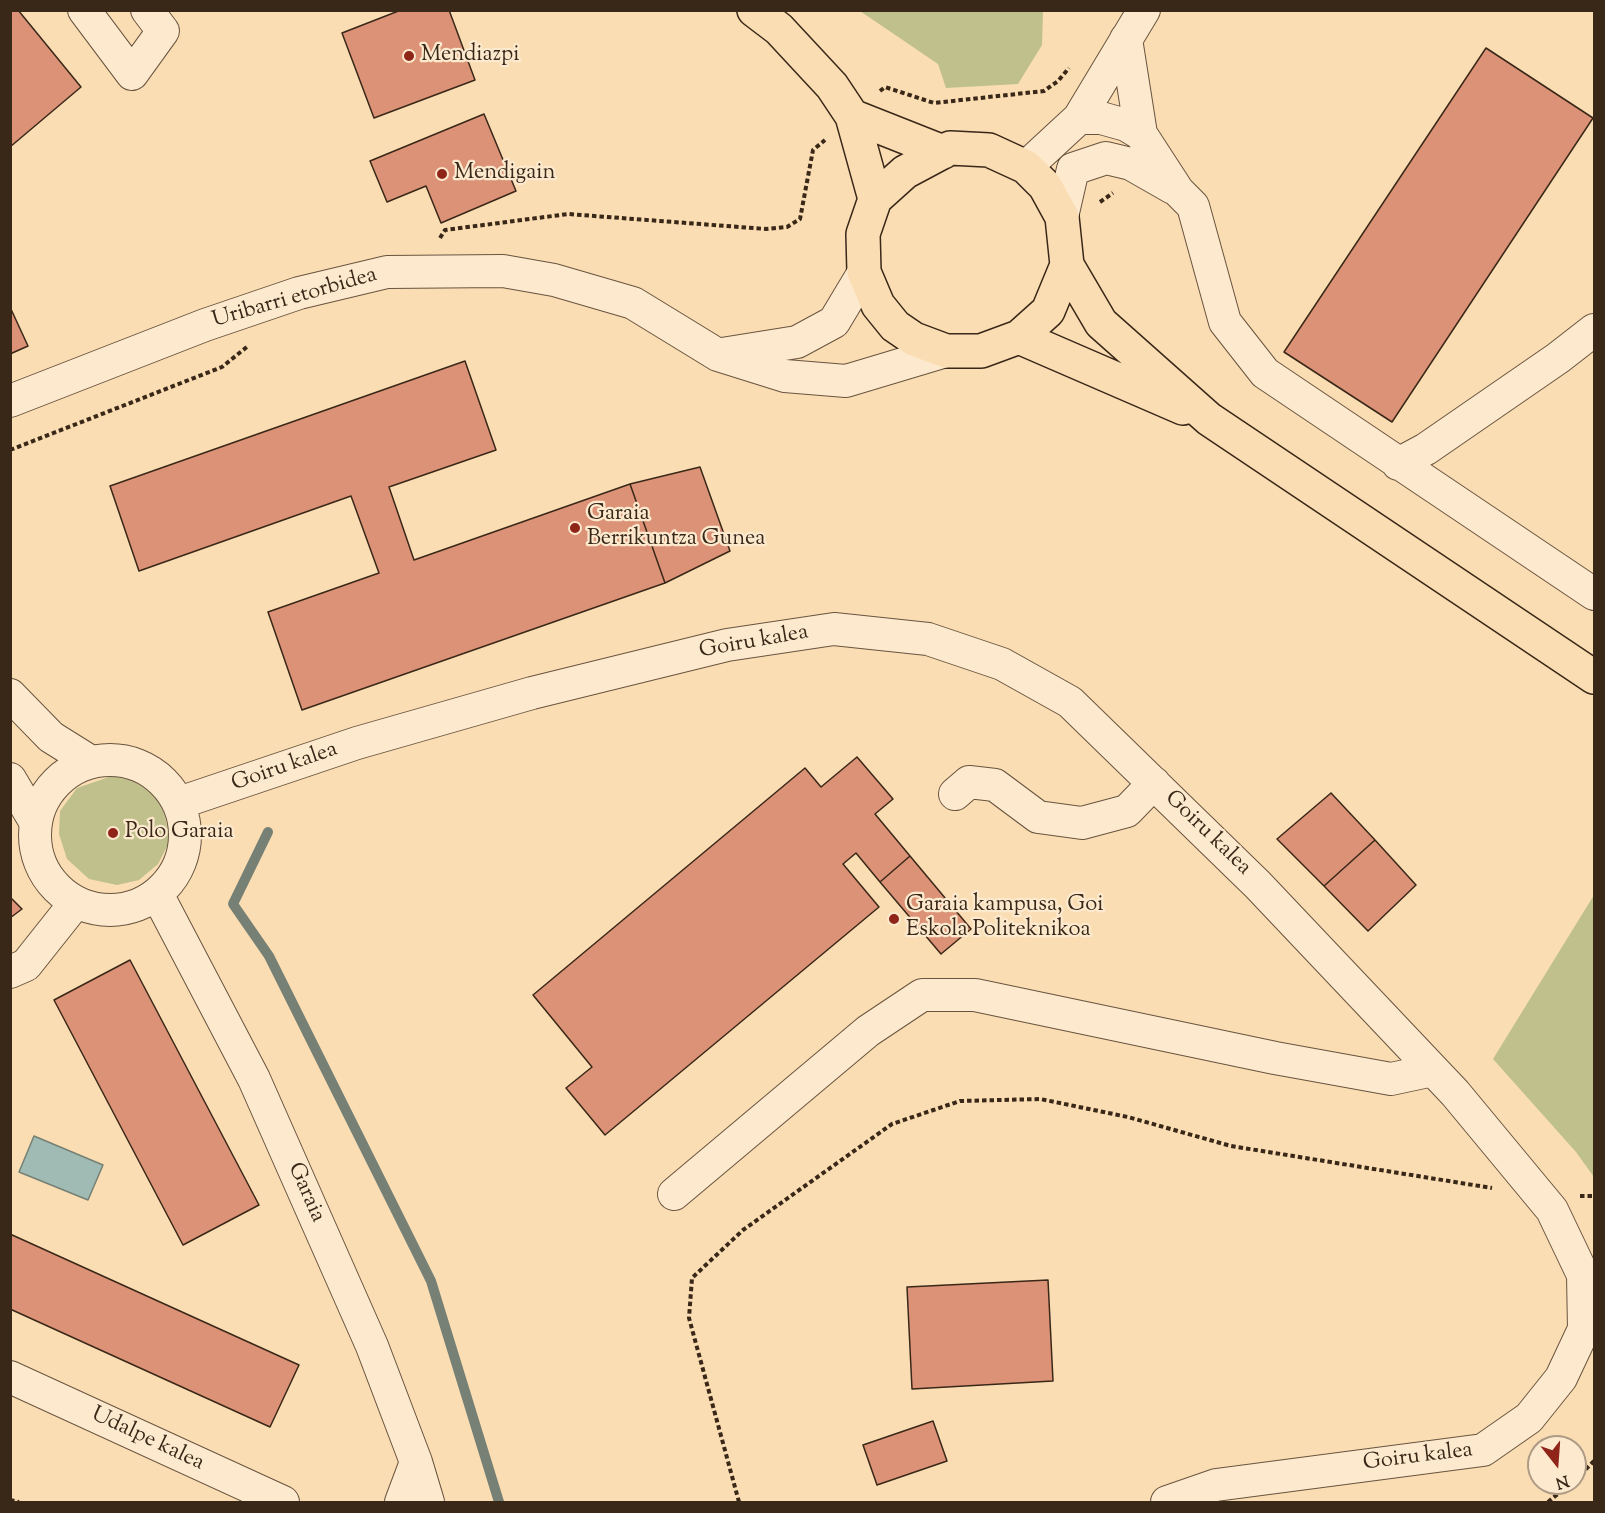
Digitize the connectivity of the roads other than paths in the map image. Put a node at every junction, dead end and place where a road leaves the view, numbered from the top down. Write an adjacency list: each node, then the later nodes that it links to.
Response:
1 (84, 10): 2 (street)
2 (147, 10)
3 (754, 10): 6 (main road)
4 (1144, 10): 5 (street)
5 (1126, 39): 7 (street); 8 (street)
6 (852, 116): 9 (main road); 13 (main road)
7 (1079, 118): 8 (street); 10 (street); 11 (street)
8 (1141, 134): 12 (street)
9 (943, 152): 10 (main road); 13 (main road)
10 (1026, 167): 14 (main road)
11 (1072, 169): 12 (street); 14 (street)
12 (1178, 191): 23 (street)
13 (875, 199): 16 (main road)
14 (1062, 217): 15 (main road)
15 (1067, 265): 18 (main road); 22 (main road)
16 (864, 272): 19 (main road); 20 (street)
17 (1594, 330): 23 (street)
18 (1019, 337): 19 (main road); 22 (main road)
19 (946, 351): 20 (street, Uribarri etorbidea)
20 (718, 355): 21 (street, Uribarri etorbidea)
21 (10, 401)
22 (1209, 419): 25 (main road)
23 (1398, 464): 24 (street)
24 (1594, 594)
25 (1594, 677)
26 (10, 695): 27 (street)
27 (91, 762): 31 (street); 32 (street)
28 (10, 778): 32 (street)
29 (1154, 783): 30 (street); 31 (street, Goiru kalea); 36 (street, Goiru kalea)
30 (955, 794)
31 (179, 803): 33 (street)
32 (36, 823): 34 (street)
33 (156, 894): 34 (street); 39 (street, Garaia)
34 (76, 902): 35 (street)
35 (10, 972)
36 (1433, 1070): 37 (street); 43 (street, Goiru kalea)
37 (674, 1194)
38 (10, 1377): 40 (street, Udalpe kalea)
39 (416, 1462): 41 (street); 42 (street, Garaia)
40 (283, 1503)
41 (401, 1503)
42 (428, 1503)
43 (1167, 1503)

